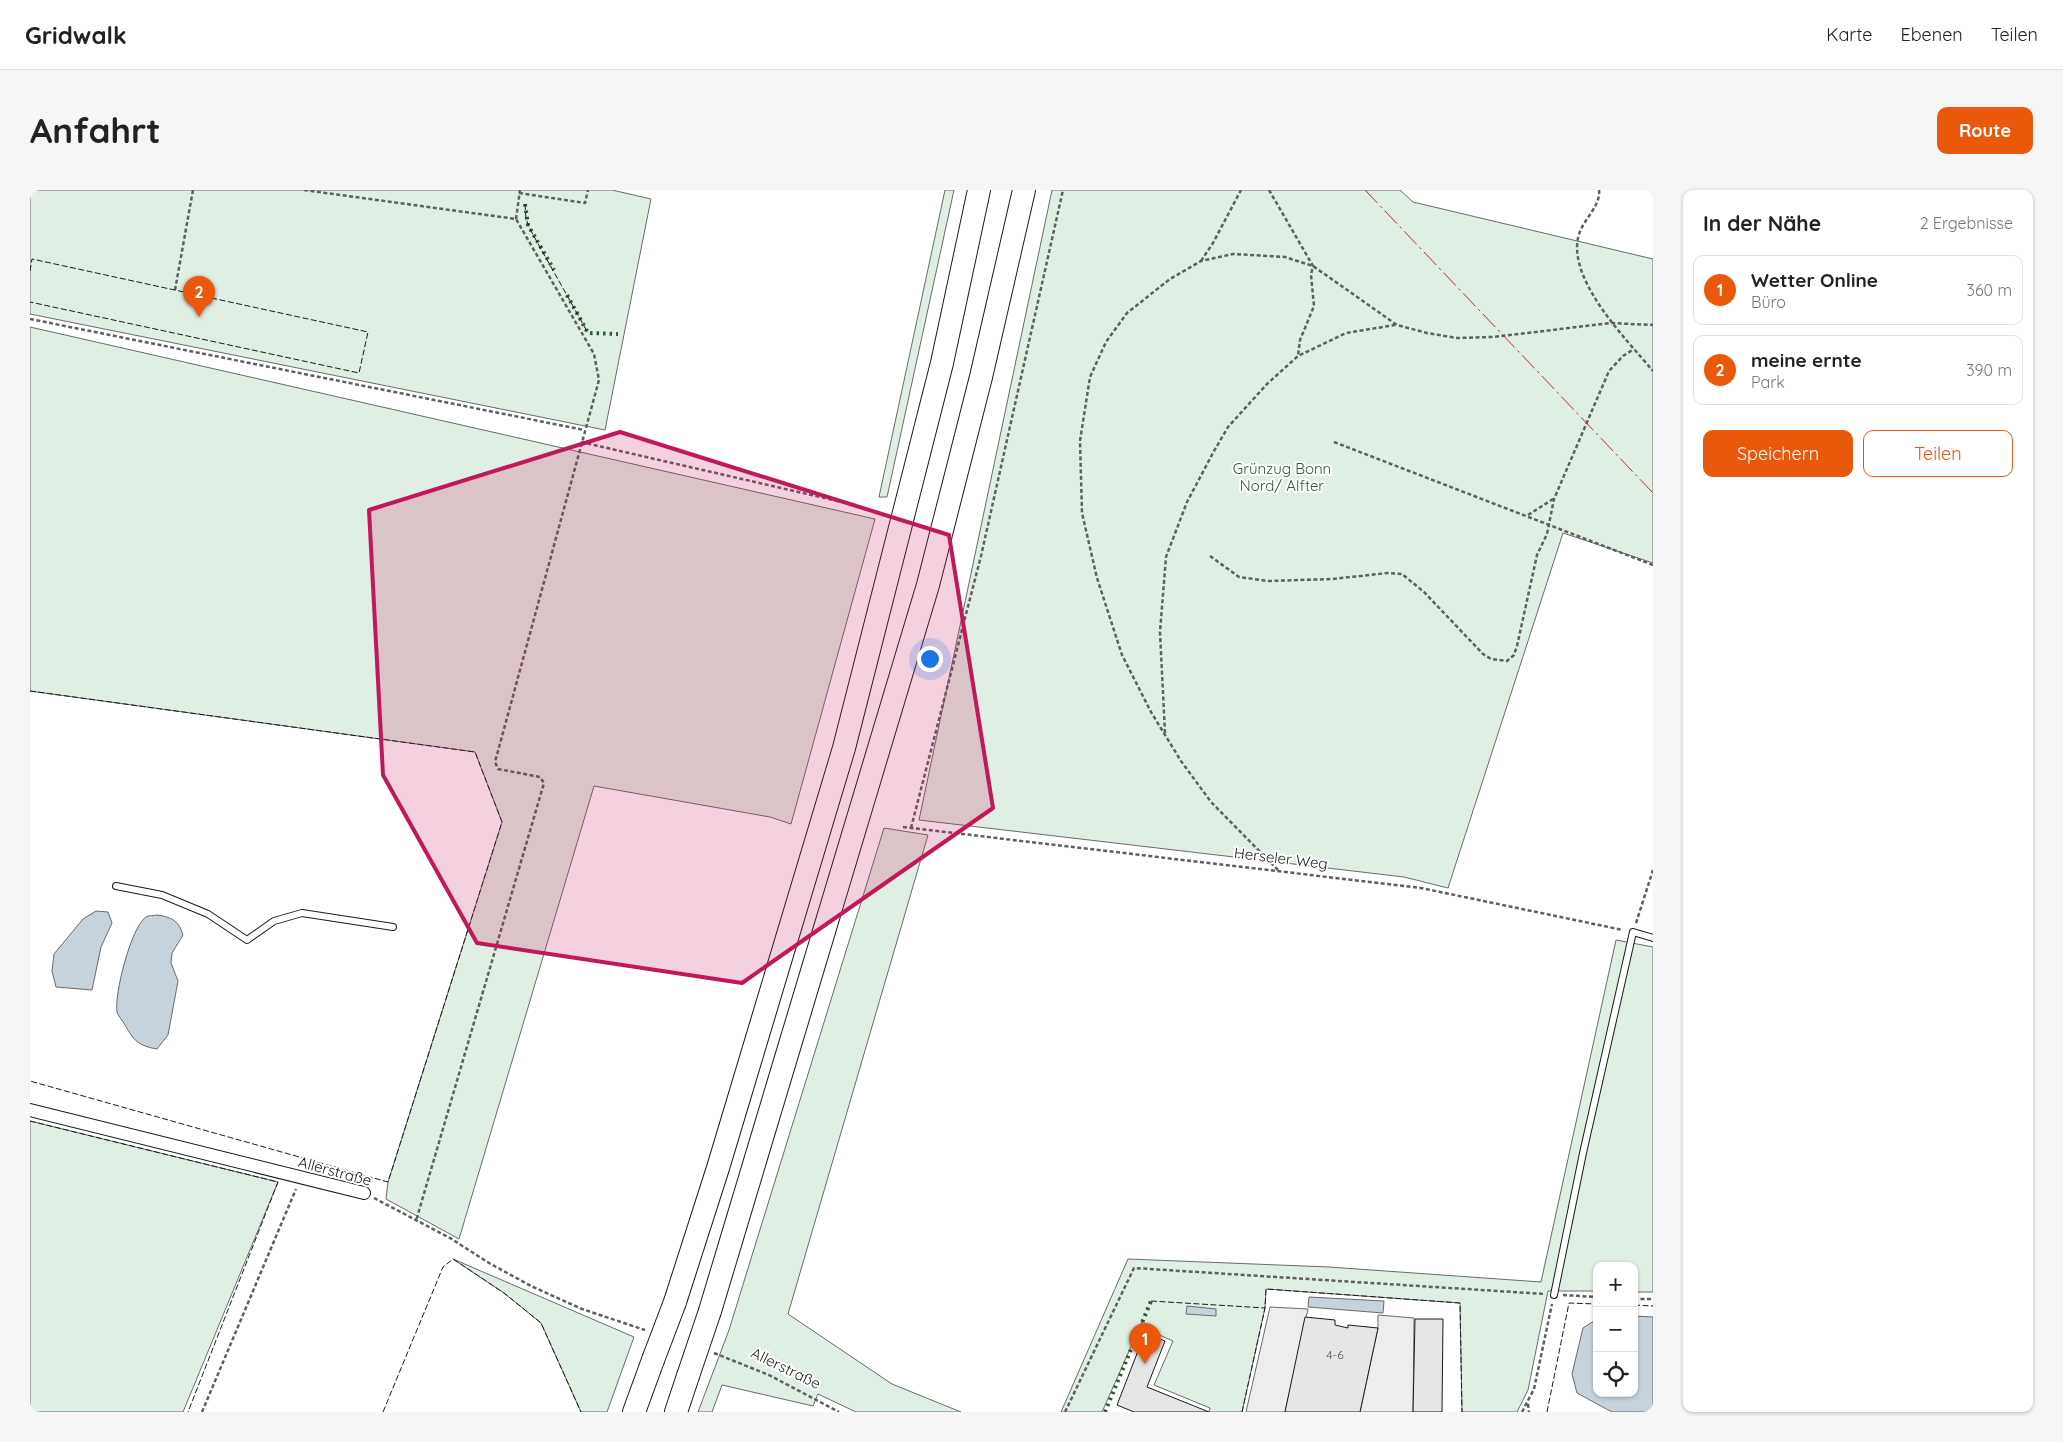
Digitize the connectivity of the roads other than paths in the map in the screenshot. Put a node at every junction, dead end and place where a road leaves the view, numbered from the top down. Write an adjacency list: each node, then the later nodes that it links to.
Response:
1 (979, 190): 9 (highway, bridge)
2 (1024, 190): 10 (highway, bridge)
3 (116, 886): 4 (lane)
4 (393, 927)
5 (1653, 938): 8 (lane)
6 (30, 1110): 7 (street, Allerstraße)
7 (364, 1193)
8 (1554, 1295)
9 (634, 1412)
10 (676, 1412)

